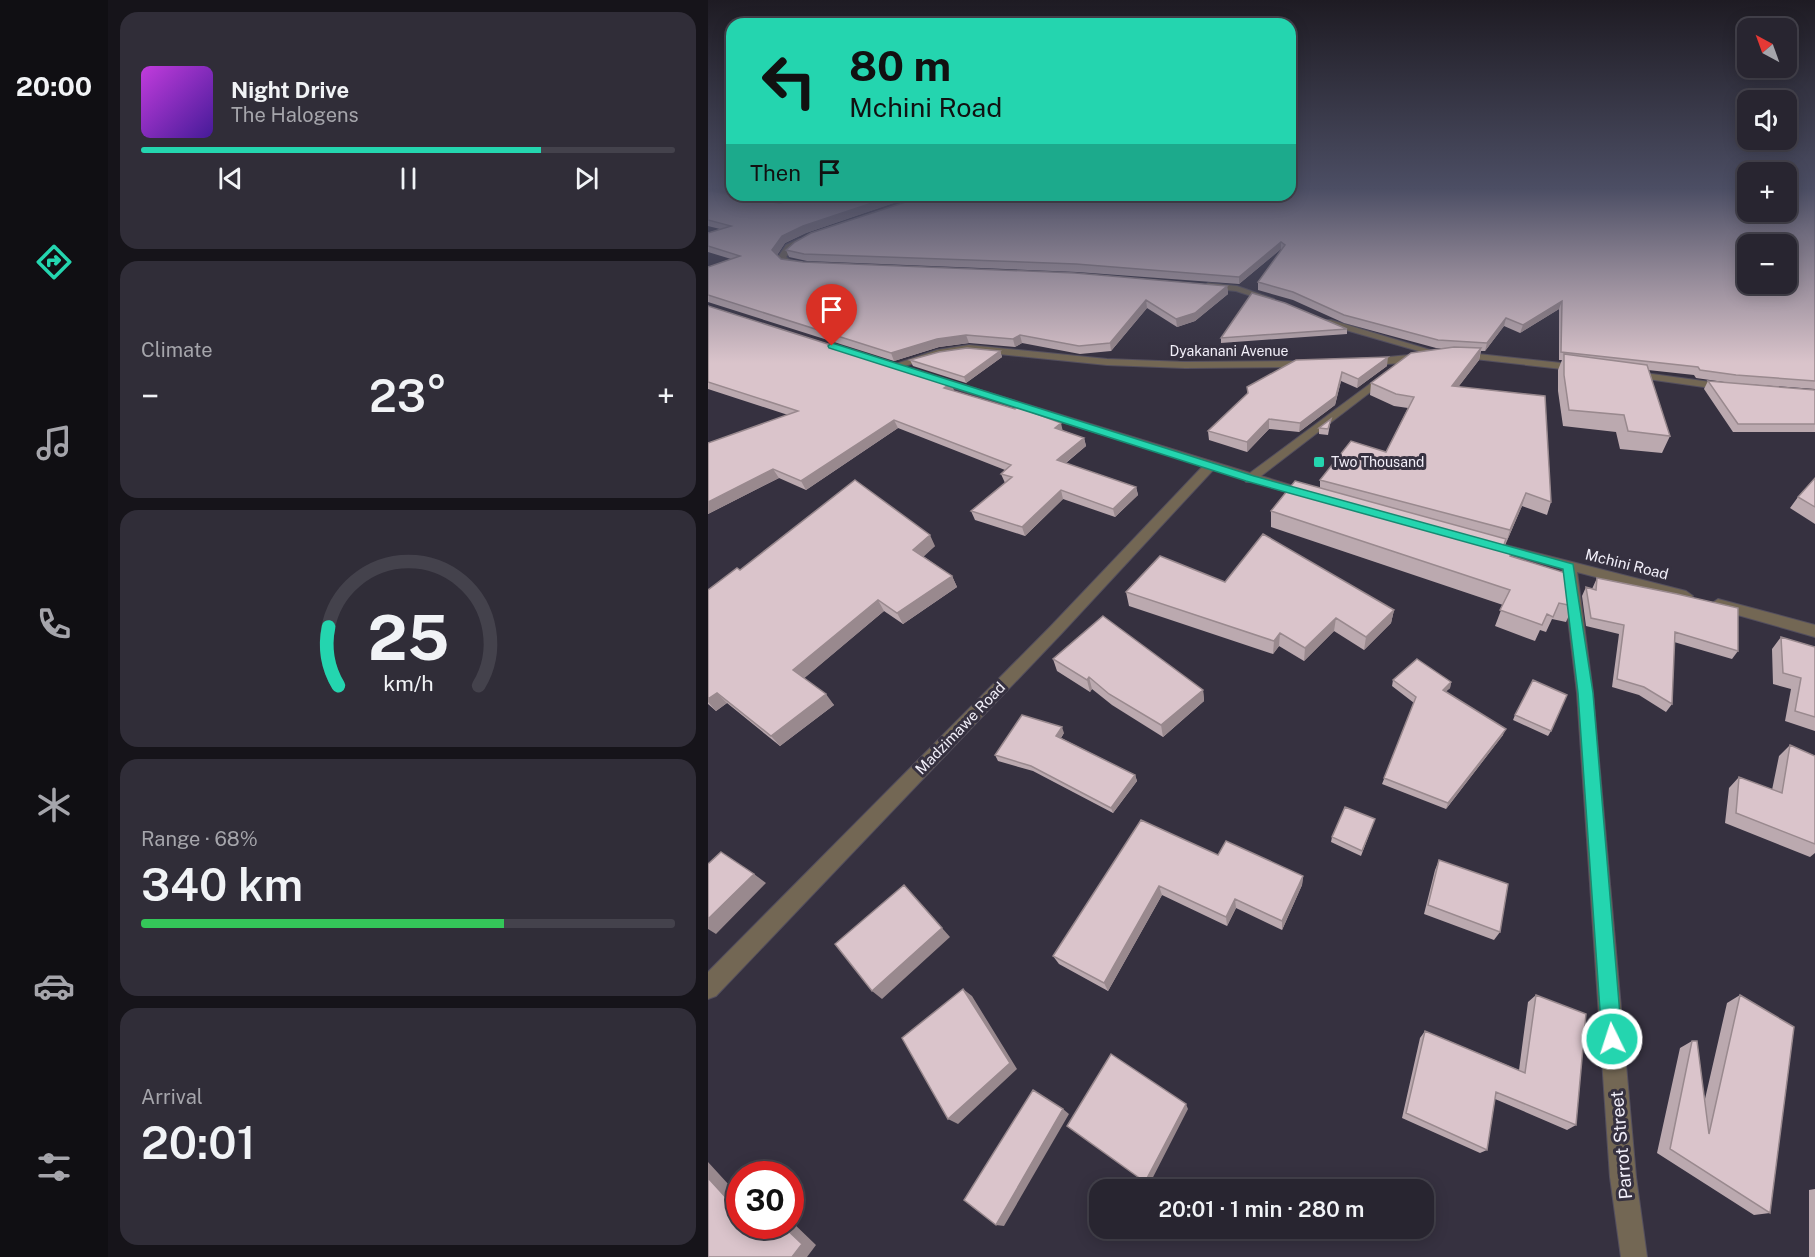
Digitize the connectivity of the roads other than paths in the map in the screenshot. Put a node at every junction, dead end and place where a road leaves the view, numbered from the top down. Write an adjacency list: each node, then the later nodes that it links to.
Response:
1 (792, 246): 2 (street)
2 (816, 265)
3 (1193, 285): 4 (street)
4 (1278, 301)
5 (1319, 318): 6 (street)
6 (1434, 353): 7 (street); 10 (street)
7 (1405, 360): 8 (street); 14 (street)
8 (1361, 362)
9 (1317, 363): 13 (street, Dyakanani Avenue)
10 (1590, 369)
11 (1624, 374): 12 (street)
12 (1741, 389)
13 (1210, 466): 14 (street); 19 (street, Madzimawe Road)
14 (1250, 479): 15 (street)
15 (1318, 498)
16 (1478, 542): 17 (street, Mchini Road)
17 (1569, 567): 18 (street, Mchini Road); 20 (street, Parrot Street)
18 (1815, 631)
19 (708, 988)
20 (1634, 1257)

